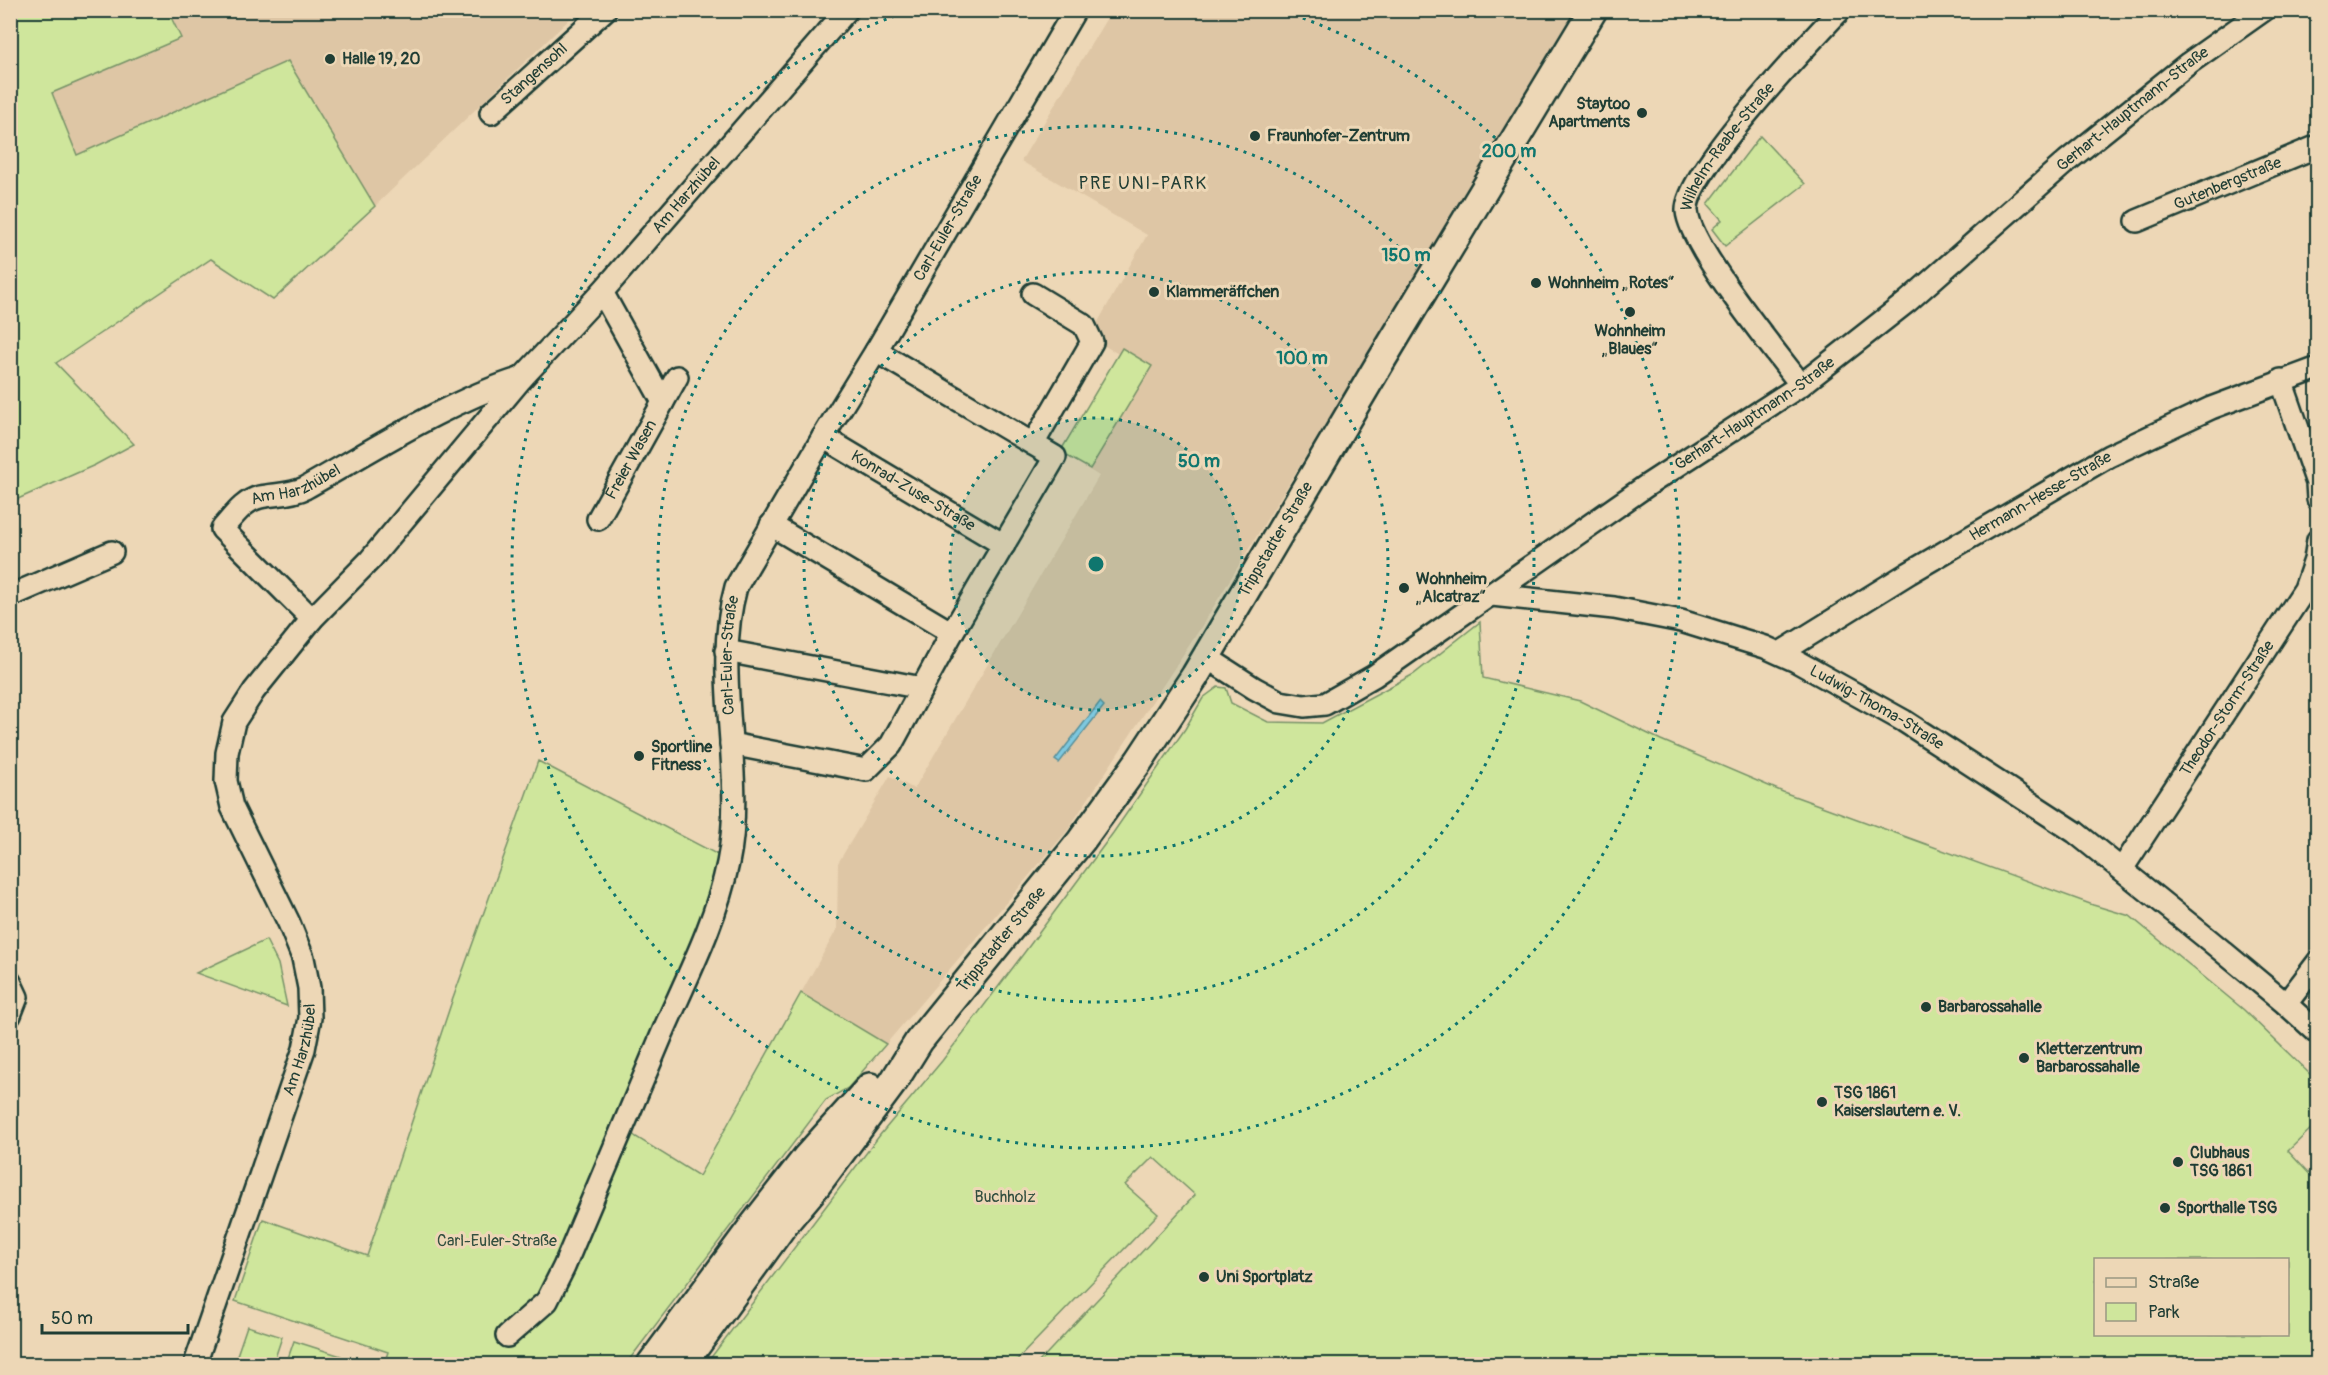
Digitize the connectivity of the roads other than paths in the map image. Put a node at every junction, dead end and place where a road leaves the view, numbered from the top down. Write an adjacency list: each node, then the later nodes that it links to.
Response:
1 (605, 10): 7 (street, Stangensohl)
2 (848, 10): 10 (street, Am Harzhübel)
3 (1075, 10): 12 (street, Carl-Euler-Straße)
4 (1593, 10): 33 (main road, Trippstadter Straße)
5 (1840, 10): 17 (street, Wilhelm-Raabe-Straße)
6 (2264, 10): 17 (street, Gerhart-Hauptmann-Straße)
7 (491, 113)
8 (2318, 146): 9 (street, Gutenbergstraße)
9 (2137, 221)
10 (602, 292): 15 (street, Am Harzhübel); 18 (street, Freier Wasen)
11 (1033, 294): 20 (street)
12 (876, 351): 19 (street, Carl-Euler-Straße); 20 (street)
13 (2318, 368): 16 (street, Hermann-Hesse-Straße)
14 (677, 377): 18 (street, Freier Wasen)
15 (522, 378): 29 (street, Am Harzhübel); 29 (street, Am Harzhübel)
16 (2281, 380): 21 (street); 32 (street, Hermann-Hesse-Straße)
17 (1801, 385): 27 (street, Gerhart-Hauptmann-Straße)
18 (663, 402): 22 (street, Freier Wasen)
19 (823, 437): 23 (street, Carl-Euler-Straße); 25 (street, Konrad-Zuse-Straße)
20 (1033, 444): 25 (street)
21 (2318, 499)
22 (598, 519)
23 (771, 525): 30 (street); 31 (street, Carl-Euler-Straße)
24 (2318, 540): 36 (street, Theodor-Storm-Straße)
25 (1004, 545): 30 (street)
26 (112, 552): 28 (street)
27 (1492, 595): 32 (street, Ludwig-Thoma-Straße); 33 (street, Gerhart-Hauptmann-Straße)
28 (10, 596)
29 (312, 619): 44 (street, Am Harzhübel)
30 (952, 633): 34 (street)
31 (726, 651): 34 (street); 35 (street, Carl-Euler-Straße)
32 (1780, 653): 36 (street, Ludwig-Thoma-Straße)
33 (1206, 657): 42 (main road, Trippstadter Straße)
34 (922, 688): 35 (street)
35 (731, 744): 43 (street, Carl-Euler-Straße)
36 (2122, 869): 39 (street, Ludwig-Thoma-Straße)
37 (2318, 962): 39 (street)
38 (10, 982): 40 (street)
39 (2286, 1004): 41 (street, Ludwig-Thoma-Straße)
40 (10, 1015)
41 (2318, 1033)
42 (919, 1041): 45 (main road, Trippstadter Straße); 46 (main road, Trippstadter Straße)
43 (507, 1336)
44 (195, 1365)
45 (651, 1365)
46 (683, 1365)

